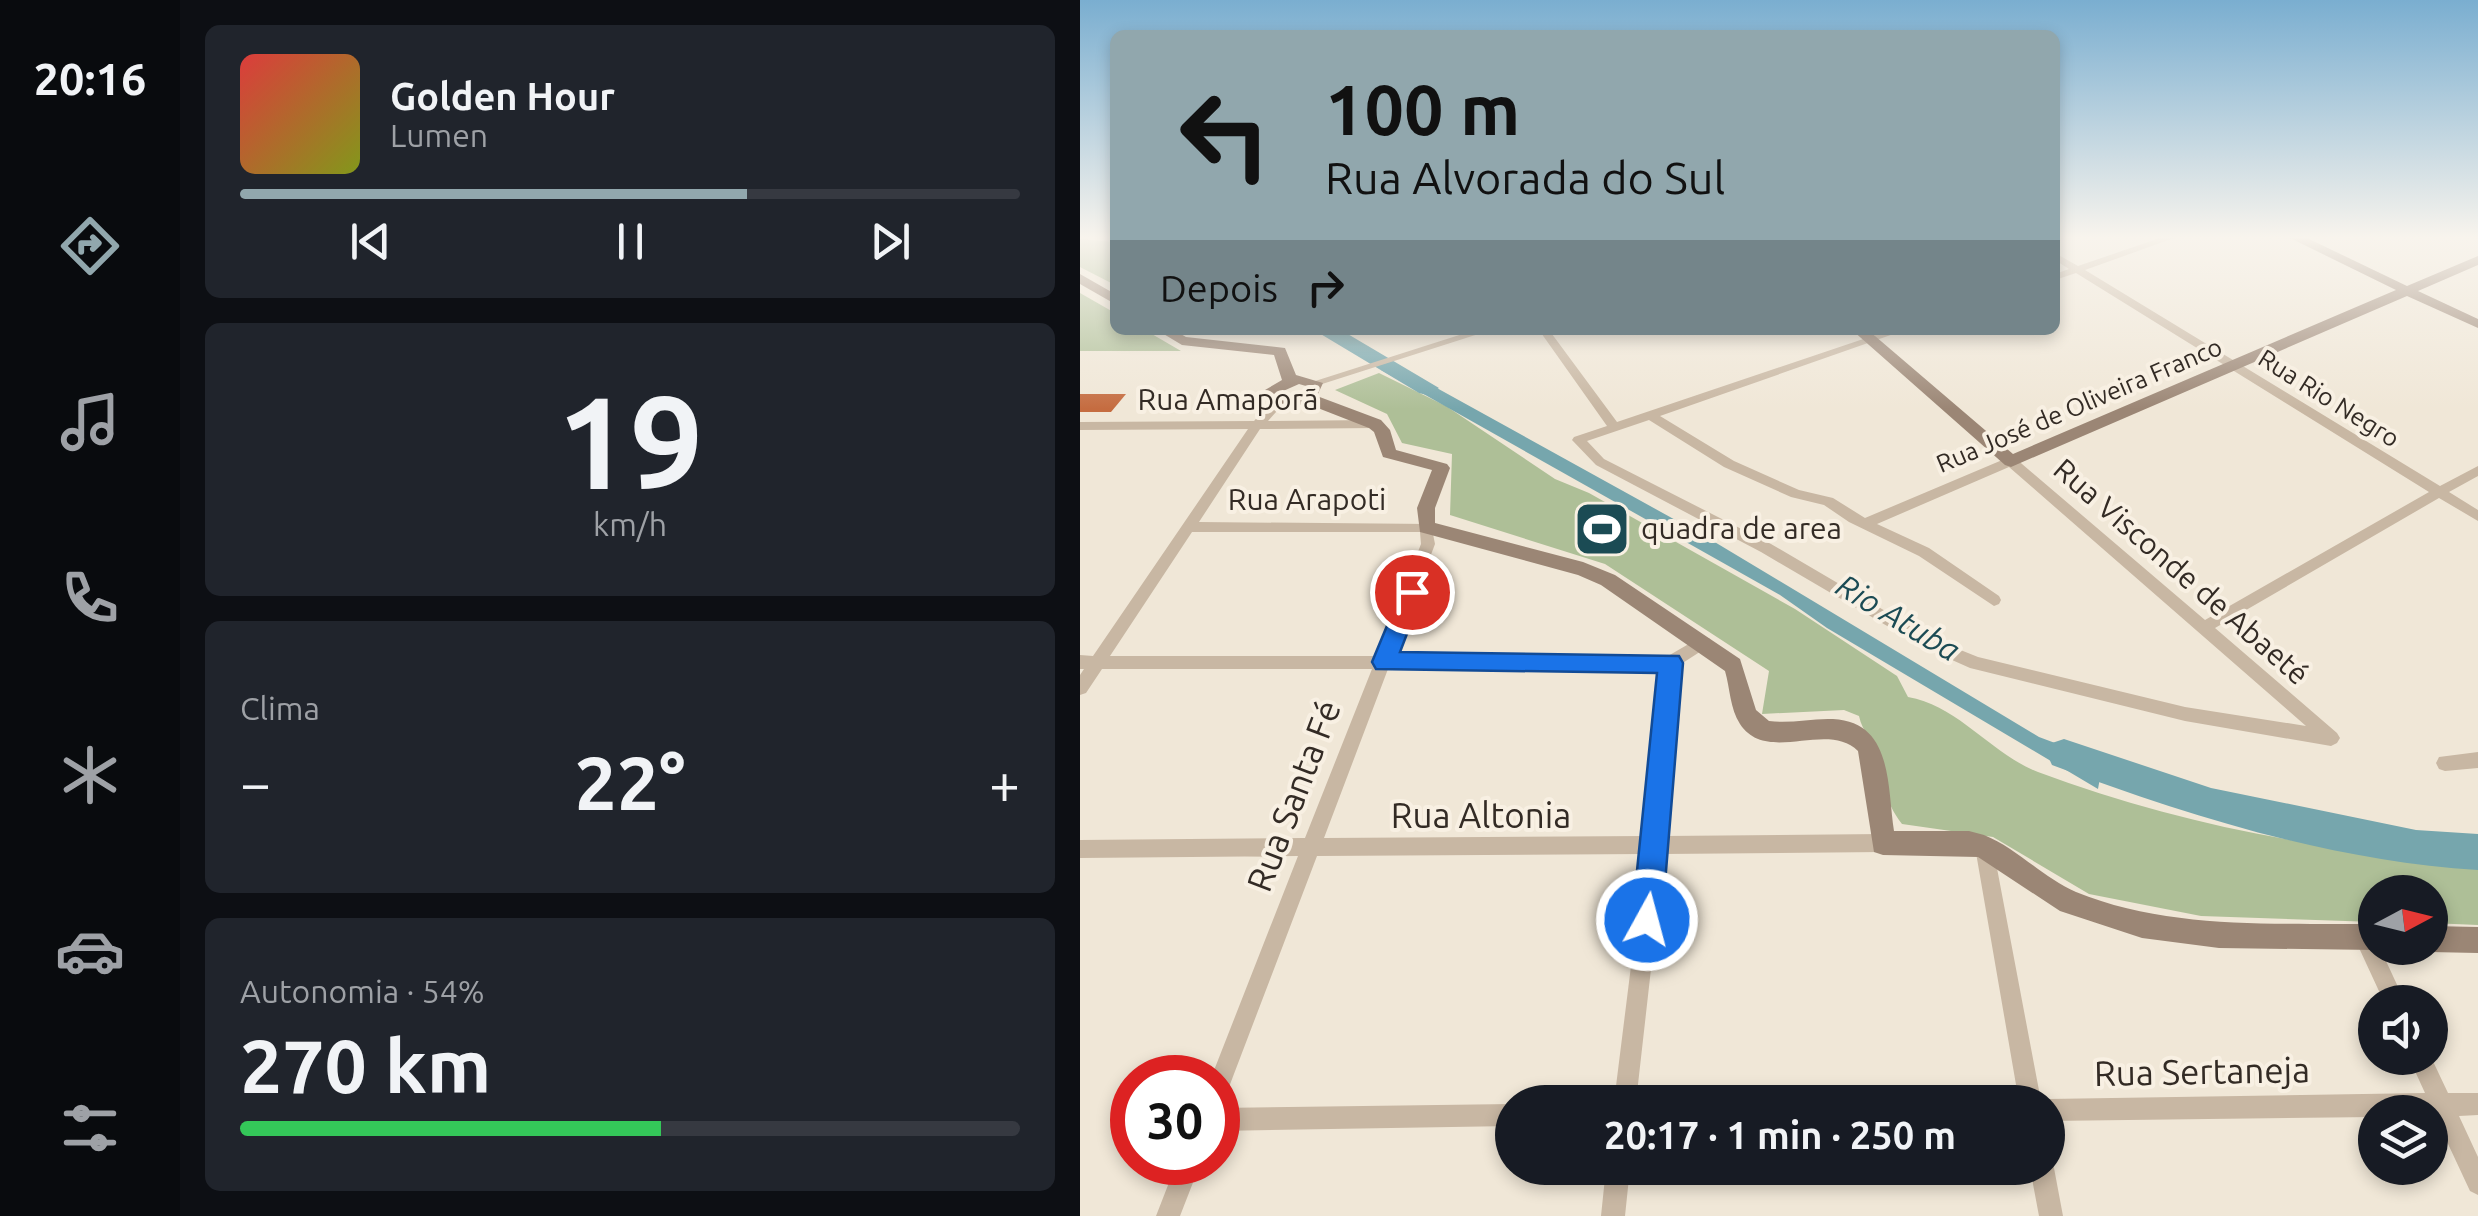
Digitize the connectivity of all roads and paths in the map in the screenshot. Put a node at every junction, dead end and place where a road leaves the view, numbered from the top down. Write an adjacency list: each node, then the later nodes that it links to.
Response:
1 (2118, 295): 9 (street, Rua Rio Negro)
2 (2396, 295): 9 (street, Rua José de Oliveira Franco)
3 (2417, 295): 4 (street)
4 (2478, 324)
5 (1172, 335): 10 (street)
6 (1468, 335): 11 (street)
7 (1548, 335): 17 (street)
8 (1865, 335): 13 (street); 18 (street, Rua Visconde de Abaeté)
9 (2233, 366): 18 (street, Rua José de Oliveira Franco); 20 (street, Rua Rio Negro)
10 (1290, 380): 11 (street); 12 (street)
11 (1311, 390): 12 (street); 14 (street)
12 (1278, 403): 16 (street)
13 (1649, 415): 17 (street); 22 (street)
14 (1375, 424): 16 (street, Rua Amaporã); 24 (street)
15 (1080, 426): 16 (street, Rua Amaporã)
16 (1256, 426): 23 (street)
17 (1614, 427): 26 (street, Rua Visconde de Abaeté)
18 (2011, 462): 22 (street, Rua José de Oliveira Franco); 26 (street, Rua Visconde de Abaeté)
19 (2478, 470): 20 (street)
20 (2439, 492): 21 (street, Rua Rio Negro); 26 (street)
21 (2478, 516)
22 (1865, 524): 25 (street)
23 (1188, 527): 24 (street, Rua Arapoti); 28 (street)
24 (1426, 528): 27 (street); 29 (street, Rua Santa Fé)
25 (1994, 600)
26 (2203, 628)
27 (1704, 642): 30 (street); 34 (street)
28 (1089, 662): 29 (street); 31 (street)
29 (1384, 662): 30 (street); 38 (street, Rua Santa Fé)
30 (1670, 663): 36 (street)
31 (1080, 688)
32 (2478, 760): 33 (street)
33 (2444, 762)
34 (1882, 843): 35 (street); 36 (street, Rua Altonia)
35 (1984, 847): 39 (street); 44 (street)
36 (1656, 848): 38 (street, Rua Altonia); 43 (street)
37 (1080, 849): 38 (street, Rua Altonia)
38 (1311, 850): 42 (street, Rua Santa Fé)
39 (2358, 937)
40 (2448, 939): 41 (street)
41 (2478, 940)
42 (1231, 1055)
43 (1627, 1085)
44 (2027, 1085)
45 (2448, 1104): 46 (street, Rua Sertaneja)
46 (2478, 1104)
47 (2358, 1105): 48 (street, Rua Sertaneja)
48 (2065, 1110)
49 (1495, 1116): 51 (street)
50 (2448, 1117): 52 (street)
51 (1240, 1120)
52 (2478, 1183)
53 (1179, 1185): 56 (street)
54 (1616, 1185): 57 (street)
55 (2045, 1185): 58 (street)
56 (1168, 1216)
57 (1613, 1216)
58 (2051, 1216)

